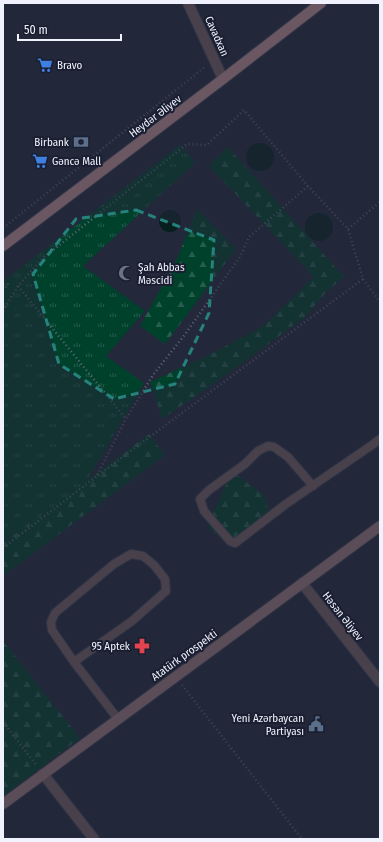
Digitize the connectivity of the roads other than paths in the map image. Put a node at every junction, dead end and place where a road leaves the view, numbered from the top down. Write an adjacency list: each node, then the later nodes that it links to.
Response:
1 (188, 3): 3 (street, Cavadxan)
2 (321, 3): 3 (main road, Heydər Əliyev)
3 (223, 79): 4 (main road, Heydər Əliyev)
4 (3, 246)
5 (380, 439): 6 (lane)
6 (312, 486): 6 (lane)
7 (380, 526): 8 (main road, Atatürk prospekti)
8 (302, 583): 10 (street, Həsən Əliyev); 11 (main road, Atatürk prospekti)
9 (74, 662): 9 (lane); 11 (lane)
10 (380, 682)
11 (118, 719): 12 (main road, Atatürk prospekti)
12 (43, 774): 13 (main road, Atatürk prospekti); 14 (street)
13 (3, 804)
14 (94, 839)

